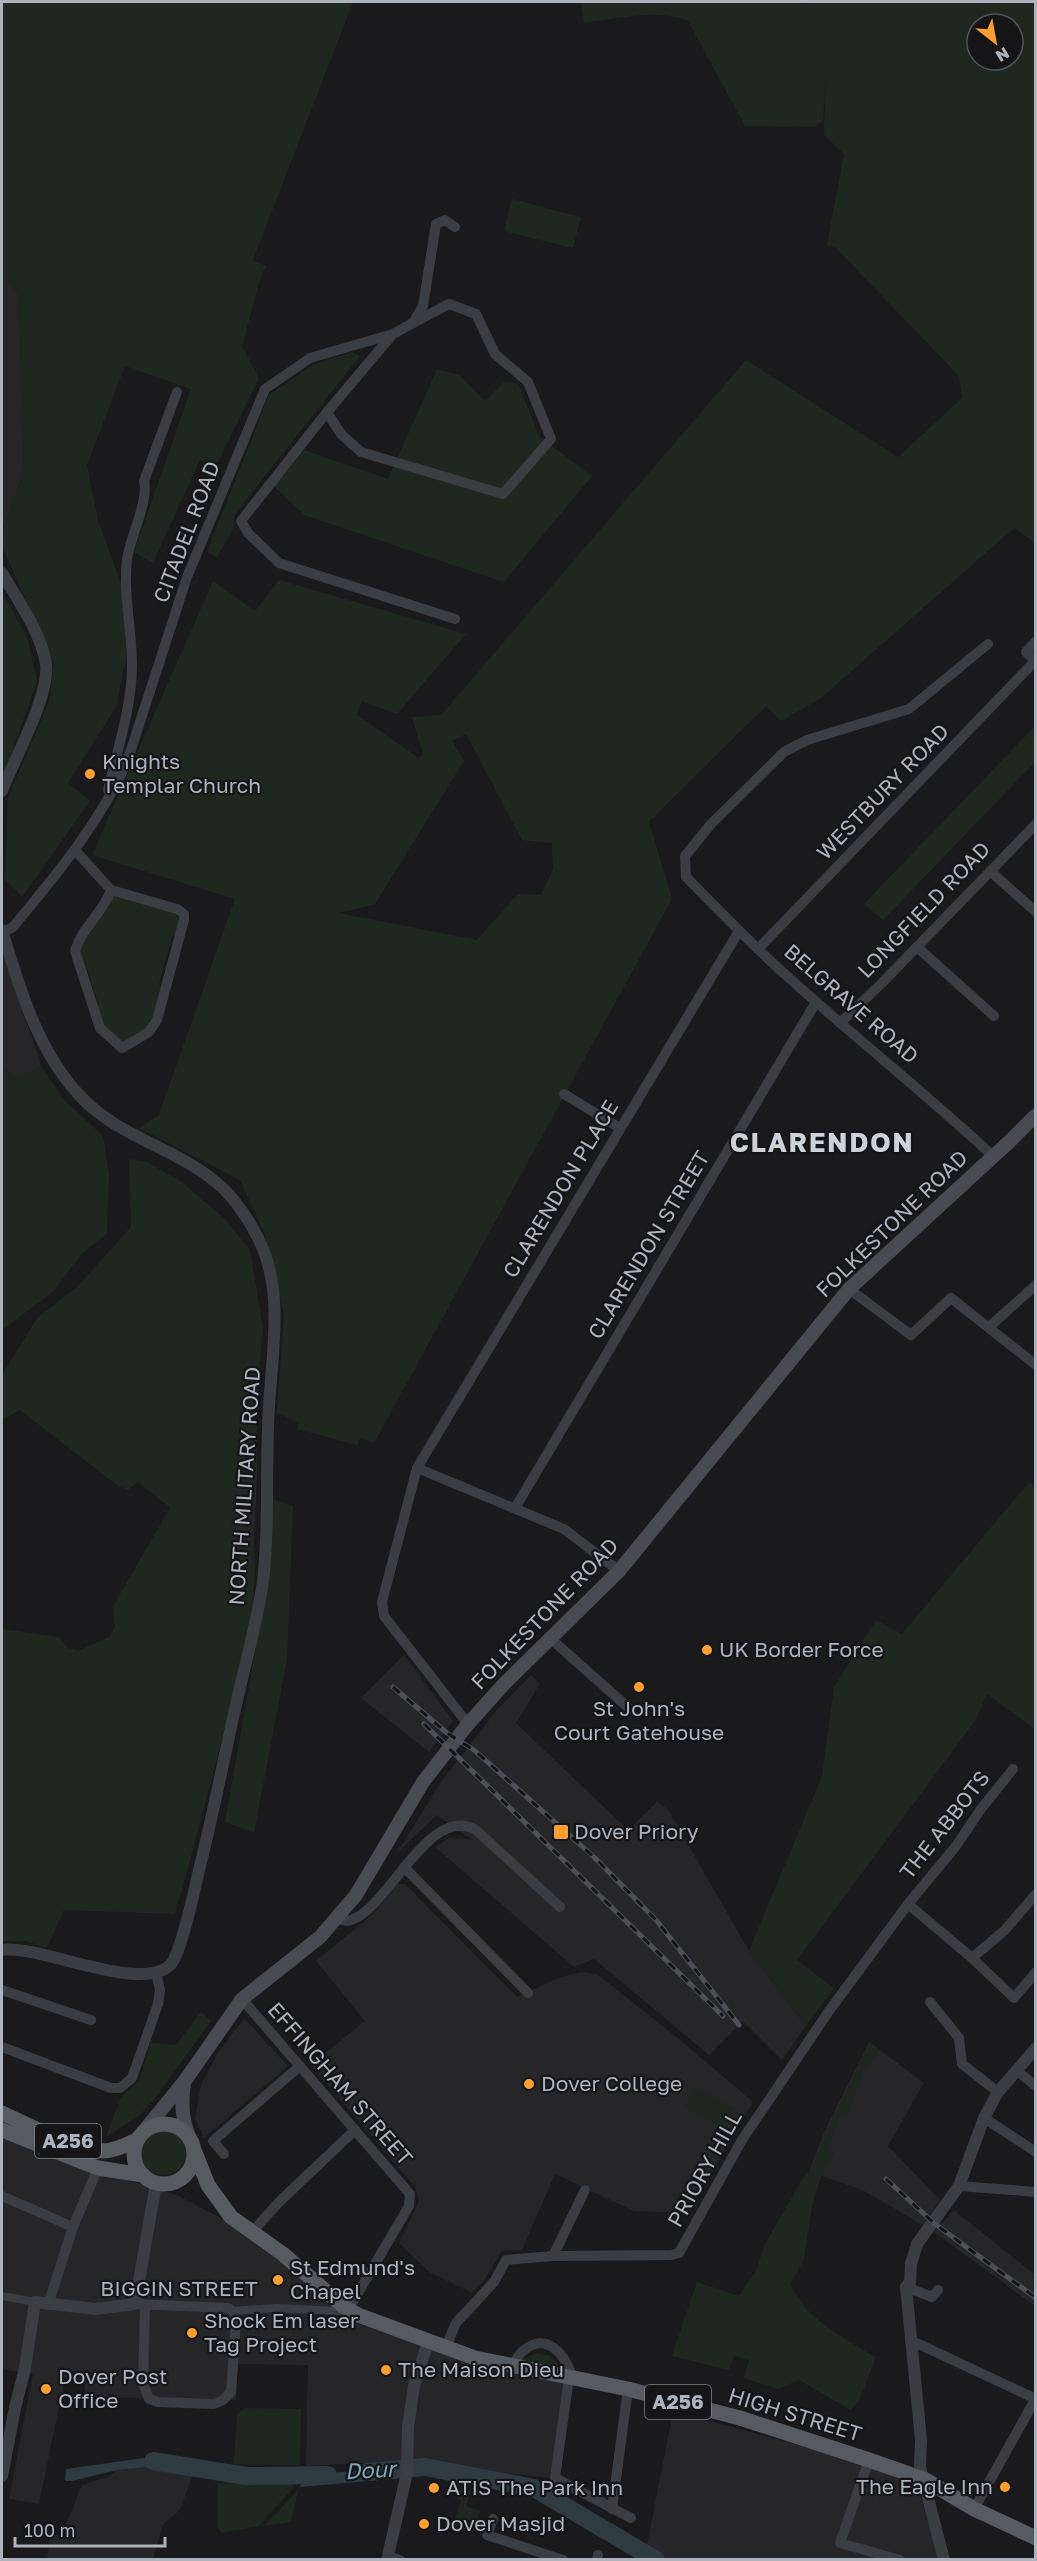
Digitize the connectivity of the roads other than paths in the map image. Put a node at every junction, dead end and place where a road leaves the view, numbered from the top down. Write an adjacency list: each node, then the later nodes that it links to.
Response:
1 (455, 227): 2 (street)
2 (413, 323): 3 (street, CITADEL ROAD); 5 (street, CITADEL ROAD)
3 (393, 334): 5 (street); 12 (street, CITADEL ROAD)
4 (177, 392): 12 (street)
5 (327, 412): 7 (street)
6 (2, 573): 11 (street)
7 (455, 619)
8 (1035, 641): 10 (street, WESTBURY ROAD)
9 (988, 644): 18 (street, BELGRAVE ROAD)
10 (1035, 661): 21 (street, WESTBURY ROAD)
11 (2, 791)
12 (106, 800): 14 (street, CITADEL ROAD)
13 (1035, 824): 15 (street, LONGFIELD ROAD)
14 (75, 850): 16 (street); 19 (street, CITADEL ROAD)
15 (990, 871): 17 (street); 20 (street, LONGFIELD ROAD)
16 (111, 890): 16 (street)
17 (1035, 912)
18 (738, 931): 21 (street, BELGRAVE ROAD); 27 (street, CLARENDON PLACE)
19 (2, 932): 49 (street, NORTH MILITARY ROAD)
20 (917, 947): 23 (street); 24 (street, LONGFIELD ROAD)
21 (758, 949): 22 (street, BELGRAVE ROAD)
22 (816, 1002): 24 (street, BELGRAVE ROAD); 34 (street, CLARENDON STREET)
23 (994, 1016)
24 (840, 1023): 28 (street, BELGRAVE ROAD)
25 (564, 1094): 27 (street)
26 (1035, 1115): 28 (main road, FOLKESTONE ROAD)
27 (620, 1128): 33 (street, CLARENDON PLACE)
28 (994, 1157): 30 (main road, FOLKESTONE ROAD)
29 (1035, 1285): 31 (street)
30 (849, 1289): 31 (street); 35 (main road, FOLKESTONE ROAD)
31 (988, 1327): 32 (street)
32 (1035, 1365)
33 (417, 1468): 34 (street); 38 (street, CLARENDON PLACE)
34 (515, 1508): 35 (street)
35 (620, 1571): 36 (main road, FOLKESTONE ROAD)
36 (551, 1639): 37 (street); 38 (main road, FOLKESTONE ROAD)
37 (631, 1710)
38 (465, 1726): 43 (main road, FOLKESTONE ROAD)
39 (1013, 1769): 44 (street, THE ABBOTS)
40 (404, 1867): 41 (street); 45 (street); 52 (street)
41 (381, 1894): 43 (street); 46 (street)
42 (1035, 1894): 48 (street)
43 (356, 1895): 46 (main road, FOLKESTONE ROAD)
44 (908, 1904): 48 (street); 80 (street, PRIORY HILL)
45 (560, 1907)
46 (337, 1918): 53 (main road, FOLKESTONE ROAD)
47 (2, 1950): 49 (street)
48 (972, 1958): 50 (street)
49 (156, 1972): 56 (street)
50 (1035, 1972)
51 (2, 1989): 55 (street)
52 (528, 1993)
53 (242, 1999): 58 (street, EFFINGHAM STREET); 60 (main road, FOLKESTONE ROAD)
54 (930, 2002): 62 (street)
55 (91, 2020)
56 (2, 2047)
57 (1035, 2048): 59 (street)
58 (300, 2066): 66 (street, EFFINGHAM STREET); 70 (street)
59 (1016, 2070): 61 (street); 62 (street)
60 (184, 2082): 67 (main road, FOLKESTONE ROAD); 68 (main road)
61 (1035, 2086)
62 (998, 2092): 64 (street)
63 (2, 2114): 67 (main road, A256)
64 (984, 2118): 69 (street); 74 (street)
65 (2, 2130): 71 (main road, A256)
66 (355, 2130): 79 (street); 86 (street, EFFINGHAM STREET)
67 (141, 2136): 68 (main road); 72 (main road)
68 (192, 2144): 73 (main road); 79 (main road, A256)
69 (1035, 2152)
70 (224, 2154)
71 (98, 2168): 72 (main road, A256); 78 (street)
72 (143, 2175): 73 (main road)
73 (156, 2184): 85 (street)
74 (959, 2186): 76 (street); 81 (street)
75 (585, 2190): 80 (street)
76 (1035, 2192)
77 (2, 2196): 78 (street)
78 (73, 2227): 84 (street)
79 (252, 2232): 86 (main road, A256)
80 (553, 2256): 90 (street, PRIORY HILL)
81 (906, 2287): 82 (street); 88 (street)
82 (938, 2290)
83 (2, 2296): 84 (street)
84 (42, 2304): 85 (street, BIGGIN STREET); 96 (street)
85 (140, 2305): 87 (street, BIGGIN STREET); 87 (street)
86 (345, 2308): 87 (street, BIGGIN STREET); 89 (main road, HIGH STREET / A256)
87 (232, 2311)
88 (910, 2340): 94 (street); 97 (street)
89 (428, 2342): 90 (main road, HIGH STREET / A256); 104 (street)
90 (445, 2349): 91 (main road, HIGH STREET / A256)
91 (512, 2367): 92 (main road, HIGH STREET / A256); 92 (street)
92 (570, 2377): 93 (main road, HIGH STREET / A256); 98 (street)
93 (628, 2389): 95 (main road, HIGH STREET / A256); 98 (street)
94 (1035, 2398): 99 (street)
95 (869, 2460): 97 (main road, HIGH STREET / A256); 107 (street)
96 (2, 2476)
97 (924, 2479): 99 (main road, A256); 108 (street)
98 (612, 2509): 100 (street)
99 (974, 2509): 102 (main road, A256)
100 (631, 2518)
101 (493, 2519): 103 (street)
102 (1035, 2538)
103 (534, 2555): 106 (street)
104 (387, 2558): 105 (street)
105 (400, 2559)
106 (563, 2559)
107 (900, 2559)
108 (944, 2559)

